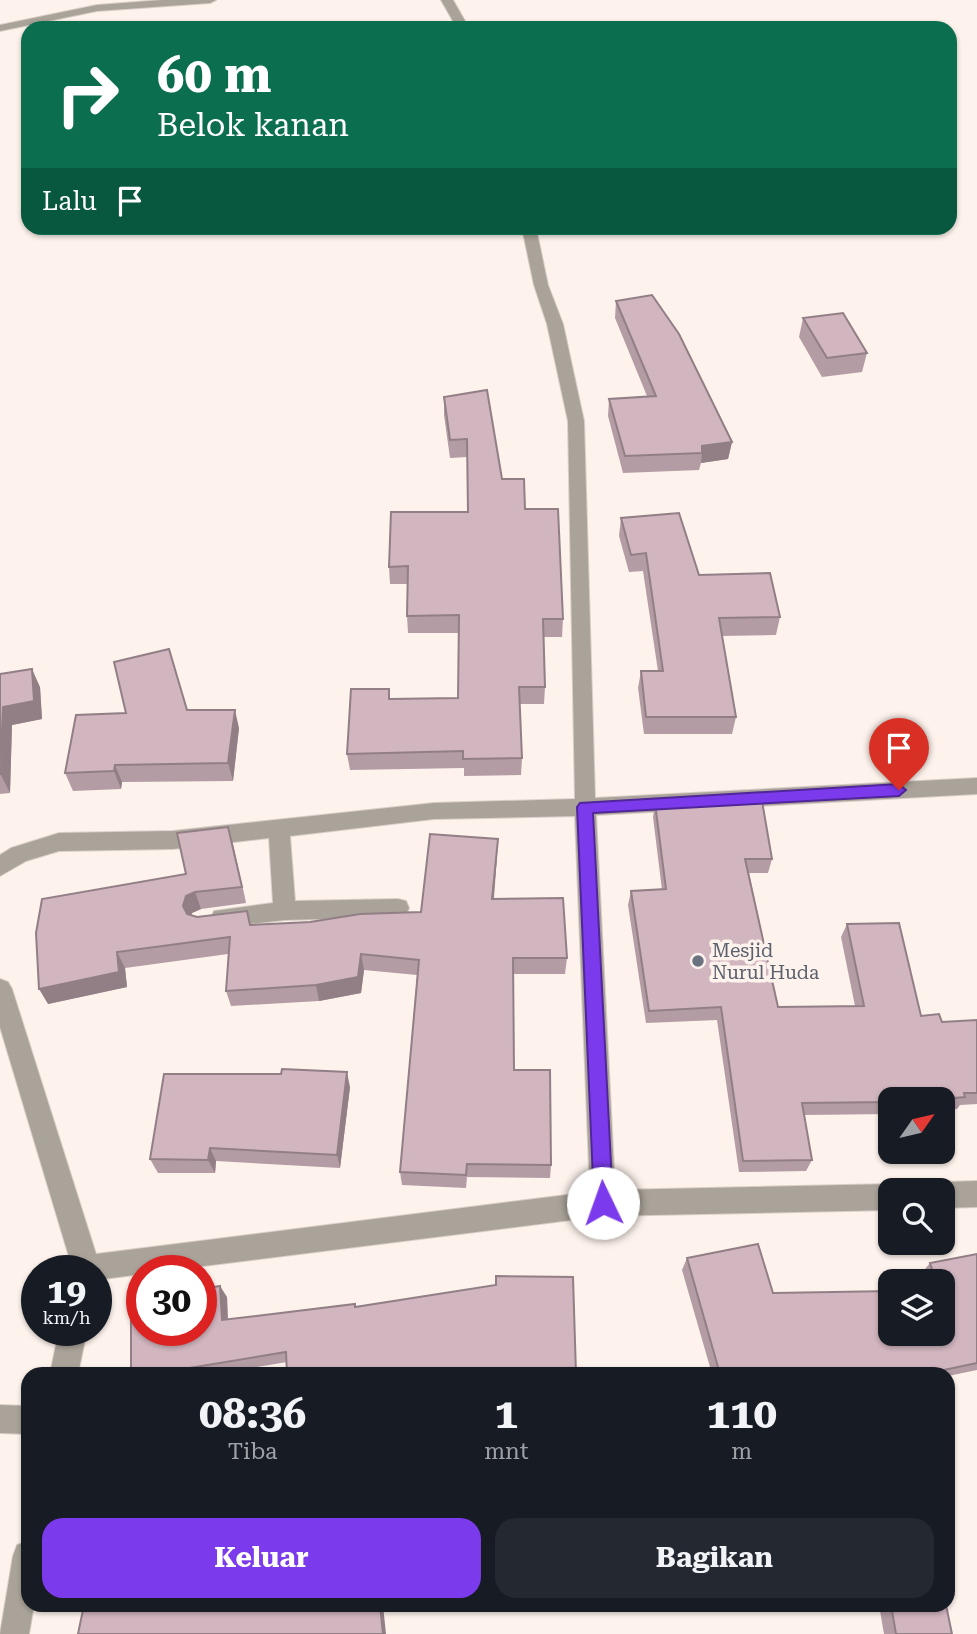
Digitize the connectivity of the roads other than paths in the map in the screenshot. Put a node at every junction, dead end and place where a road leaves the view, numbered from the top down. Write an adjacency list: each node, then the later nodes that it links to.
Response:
1 (210, 0): 3 (street)
2 (447, 0): 4 (street)
3 (34, 21)
4 (459, 21)
5 (21, 24): 6 (street)
6 (0, 28)
7 (530, 235): 9 (street)
8 (977, 786): 9 (street)
9 (585, 807): 10 (street); 19 (street)
10 (279, 828): 11 (street); 13 (street)
11 (0, 867)
12 (398, 908): 13 (street)
13 (285, 911): 14 (street)
14 (202, 921)
15 (0, 989): 20 (street)
16 (977, 1194): 17 (street)
17 (955, 1195)
18 (878, 1197): 19 (street)
19 (603, 1203): 21 (street)
20 (82, 1255)
21 (112, 1266)
22 (70, 1346): 23 (street)
23 (65, 1367)
24 (0, 1419): 25 (street)
25 (21, 1420)
26 (21, 1592): 27 (street)
27 (13, 1634)

